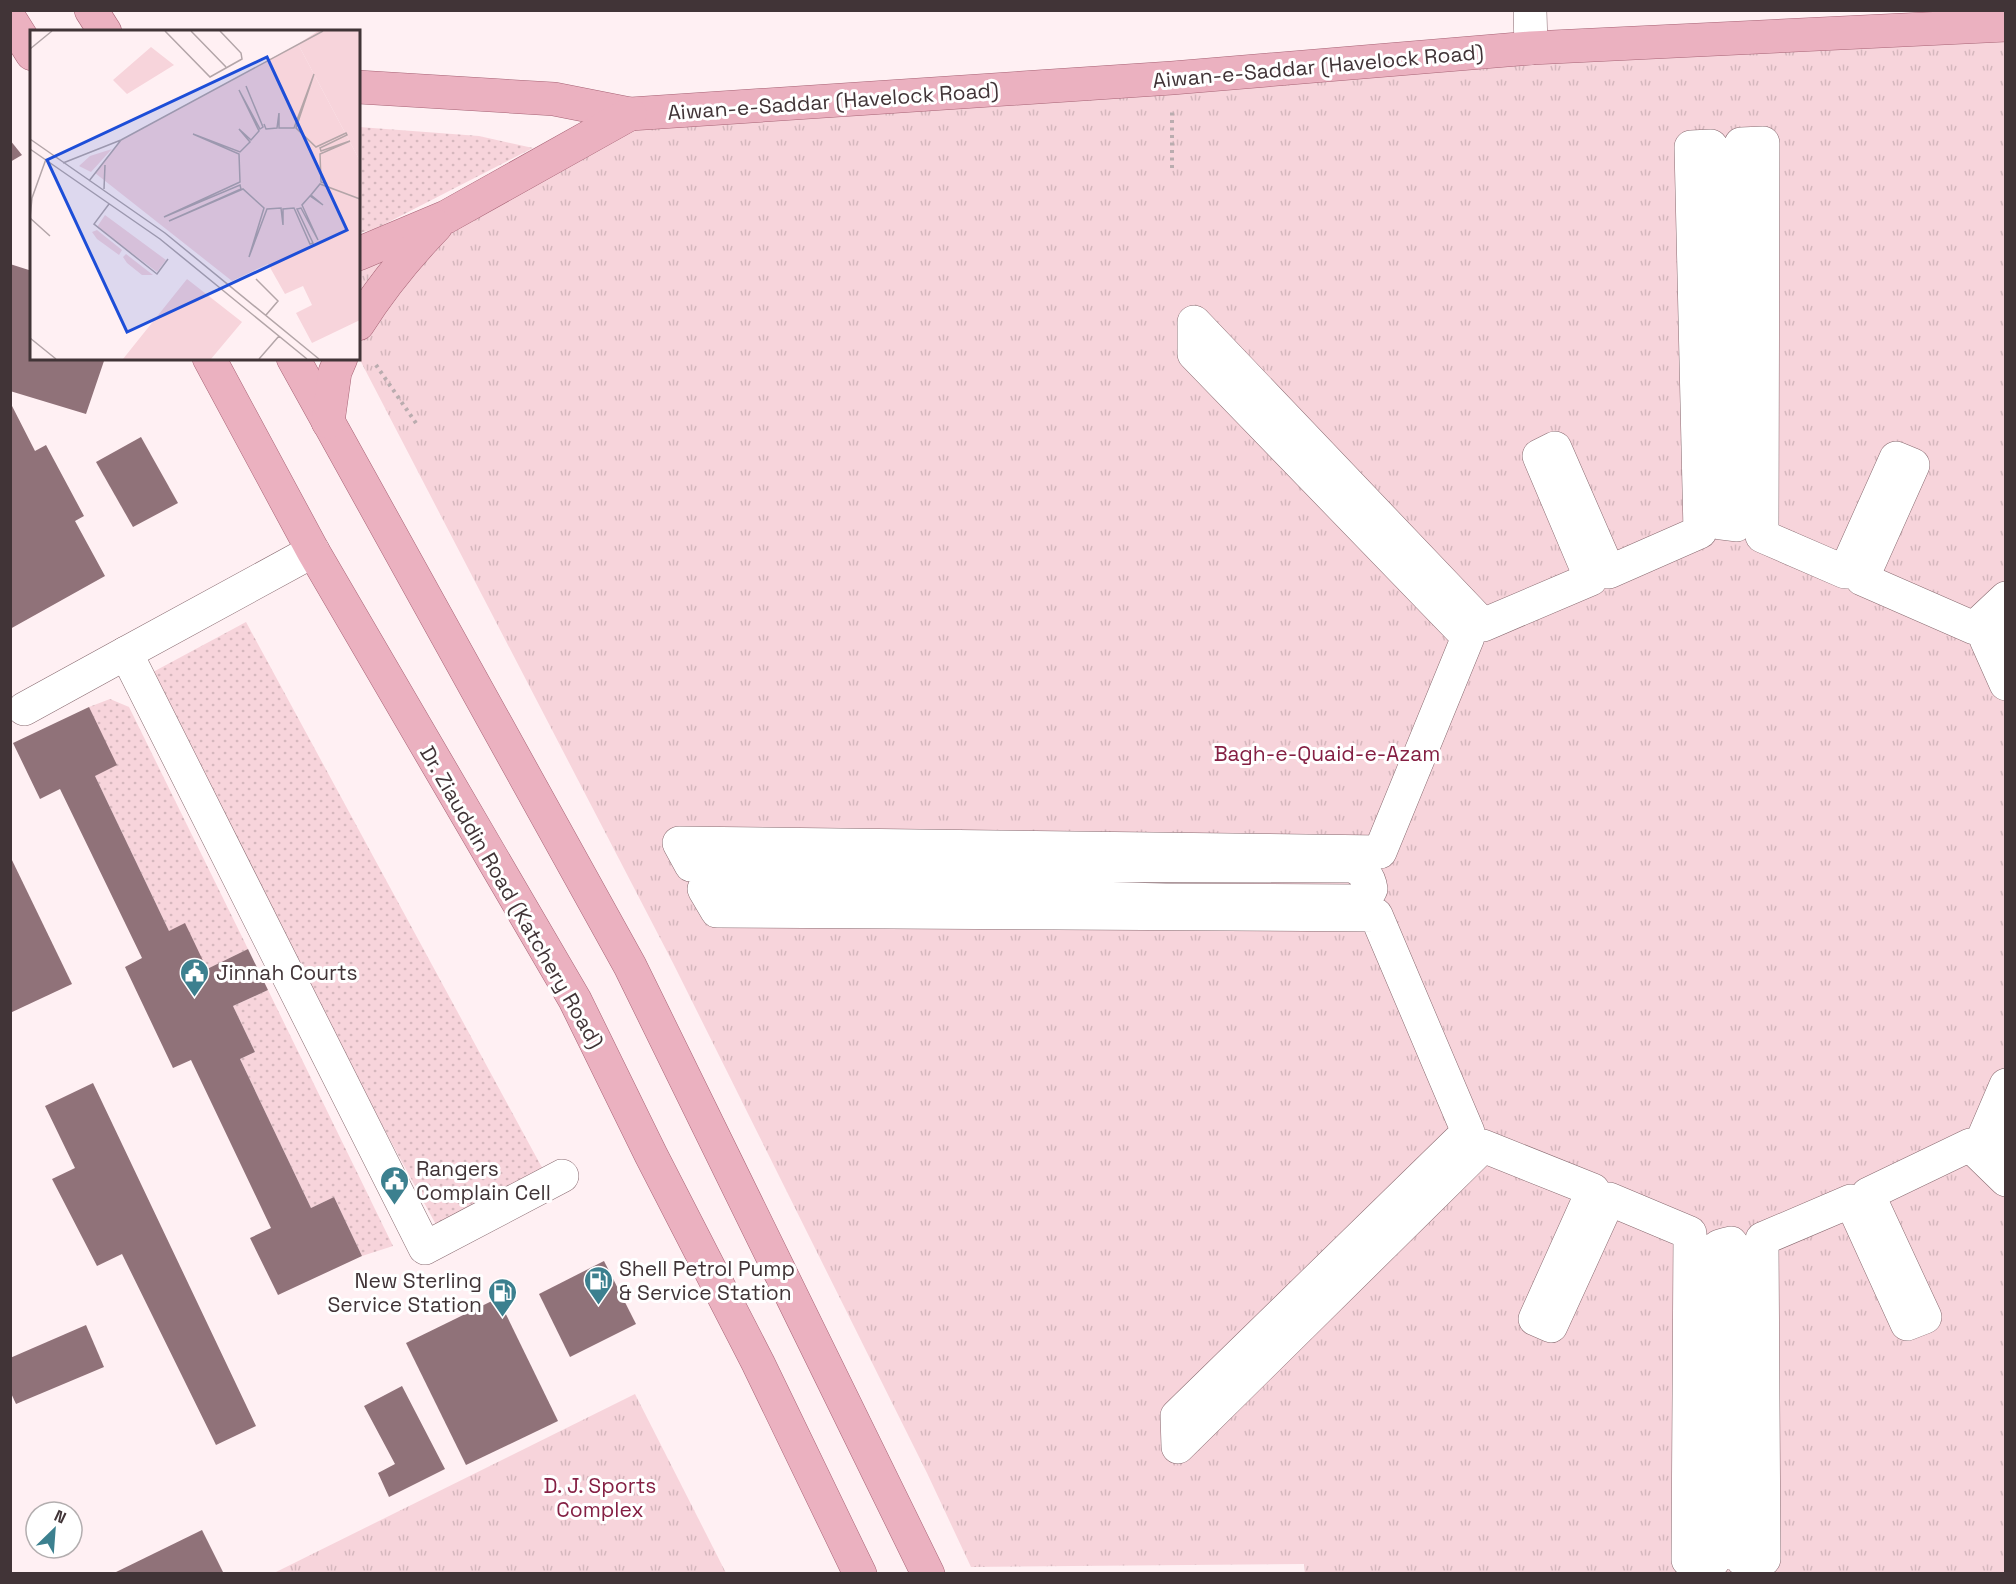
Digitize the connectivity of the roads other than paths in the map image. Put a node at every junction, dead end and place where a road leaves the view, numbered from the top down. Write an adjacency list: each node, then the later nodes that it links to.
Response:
1 (91, 10): 5 (main road)
2 (1530, 10): 6 (street)
3 (10, 19): 7 (main road)
4 (2006, 25): 6 (main road, Aiwan-e-Saddar (Havelock Road))
5 (104, 30)
6 (1531, 48): 9 (main road, Aiwan-e-Saddar (Havelock Road))
7 (30, 51)
8 (360, 87): 9 (main road, Aiwan-e-Saddar (Havelock Road))
9 (630, 114): 10 (main road, Aiwan-e-Saddar (Havelock Road))
10 (446, 217): 11 (main road, Aiwan-e-Saddar (Havelock Road)); 12 (main road)
11 (360, 253)
12 (360, 321)
13 (210, 360): 17 (main road, Dr. Ziauddin Road (Katchery Road))
14 (294, 360): 16 (main road)
15 (354, 360): 16 (main road)
16 (328, 422): 28 (main road)
17 (312, 551): 20 (street); 27 (main road, Dr. Ziauddin Road (Katchery Road))
18 (2006, 598): 26 (street)
19 (2006, 621): 21 (street)
20 (126, 653): 22 (street); 25 (street)
21 (2006, 684)
22 (24, 710)
23 (2006, 1085): 24 (street)
24 (2006, 1154)
25 (562, 1176)
26 (2006, 1180)
27 (860, 1574)
28 (928, 1574)

